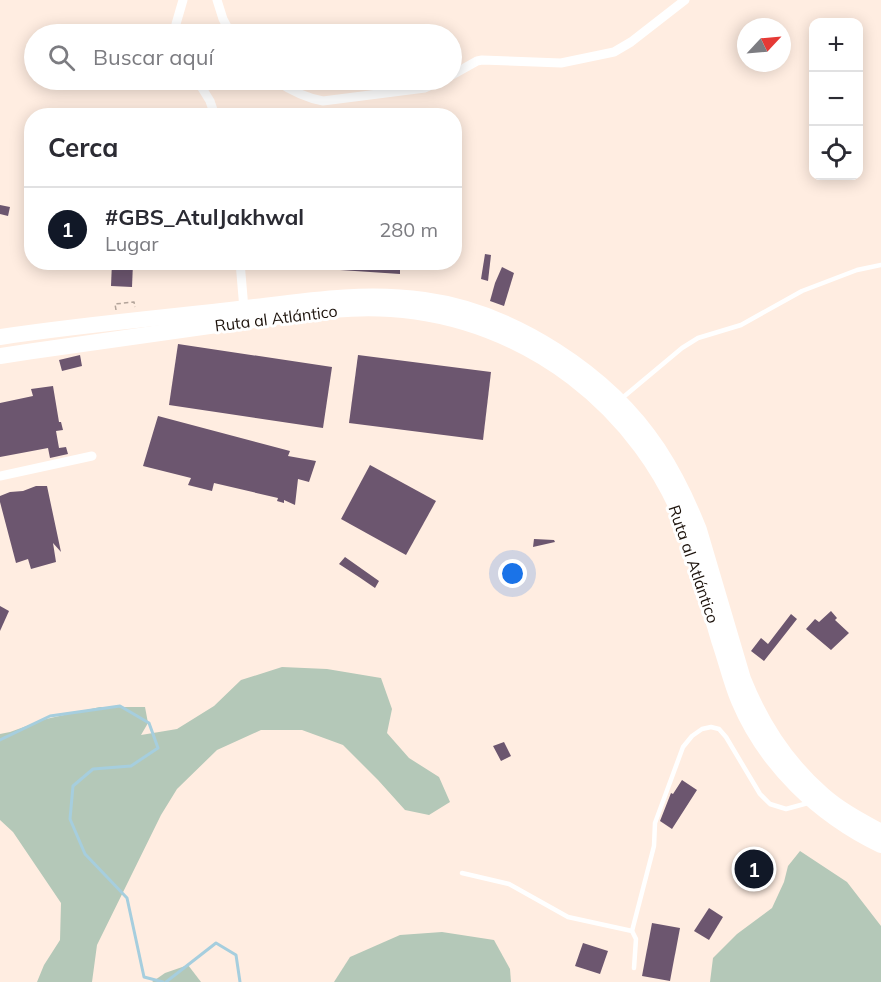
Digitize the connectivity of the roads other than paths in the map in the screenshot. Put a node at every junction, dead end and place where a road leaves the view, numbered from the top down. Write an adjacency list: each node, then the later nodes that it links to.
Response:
1 (183, 0): 4 (street)
2 (217, 0): 5 (street)
3 (685, 0): 6 (street)
4 (177, 24)
5 (226, 24)
6 (462, 69)
7 (203, 90): 10 (street)
8 (293, 90): 9 (street)
9 (409, 90)
10 (212, 108)
11 (881, 265): 18 (lane)
12 (241, 270): 13 (street)
13 (244, 309): 14 (highway, Ruta al Atlántico); 18 (highway, Ruta al Atlántico)
14 (117, 322): 15 (highway, Ruta al Atlántico); 16 (highway)
15 (0, 337)
16 (37, 350): 17 (highway, Ruta al Atlántico); 21 (highway, Ruta al Atlántico)
17 (0, 356)
18 (618, 401): 22 (highway, Ruta al Atlántico)
19 (92, 456): 20 (street)
20 (0, 476)
21 (813, 801): 23 (highway, Ruta al Atlántico); 25 (lane)
22 (881, 832)
23 (881, 845)
24 (462, 873): 25 (lane)
25 (632, 931): 26 (lane)
26 (634, 968)

